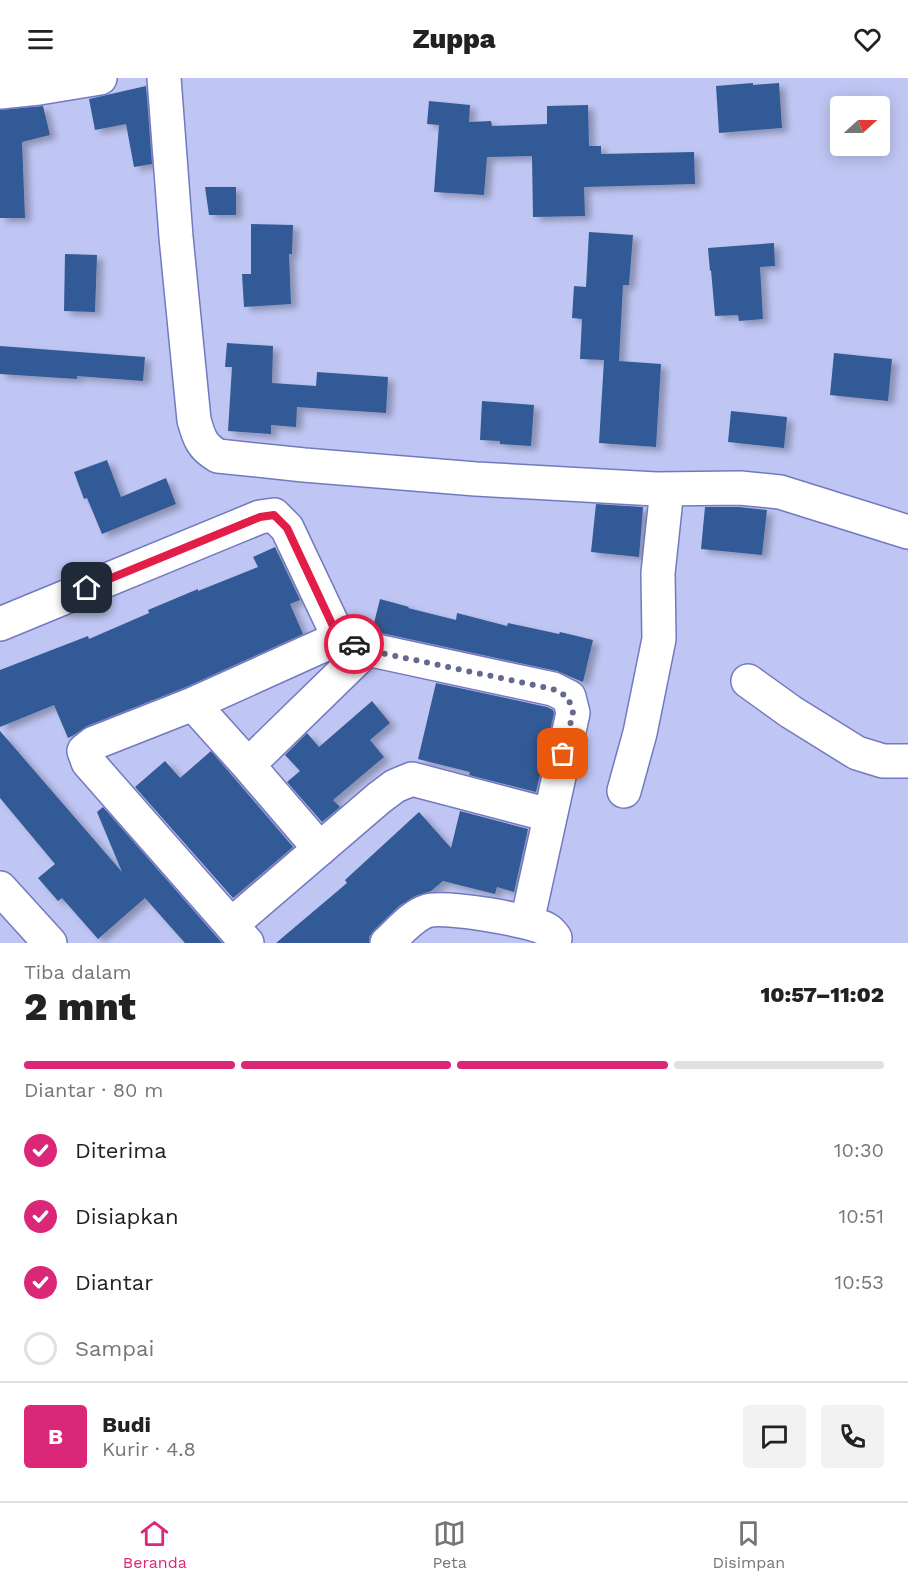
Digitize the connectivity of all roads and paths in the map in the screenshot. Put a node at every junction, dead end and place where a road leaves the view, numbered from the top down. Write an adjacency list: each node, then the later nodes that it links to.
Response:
1 (100, 78): 3 (street)
2 (164, 78): 4 (street)
3 (0, 92)
4 (667, 489): 5 (street); 12 (street)
5 (908, 532)
6 (0, 624): 7 (street)
7 (353, 644): 9 (street); 11 (street); 13 (street)
8 (748, 681): 10 (street)
9 (193, 704): 11 (street); 17 (street)
10 (908, 761)
11 (248, 765): 14 (street)
12 (624, 791)
13 (549, 816): 14 (street); 16 (street)
14 (320, 849): 17 (street)
15 (0, 888): 18 (street)
16 (527, 922): 19 (street); 20 (street)
17 (239, 934)
18 (50, 943)
19 (387, 943)
20 (554, 943)

